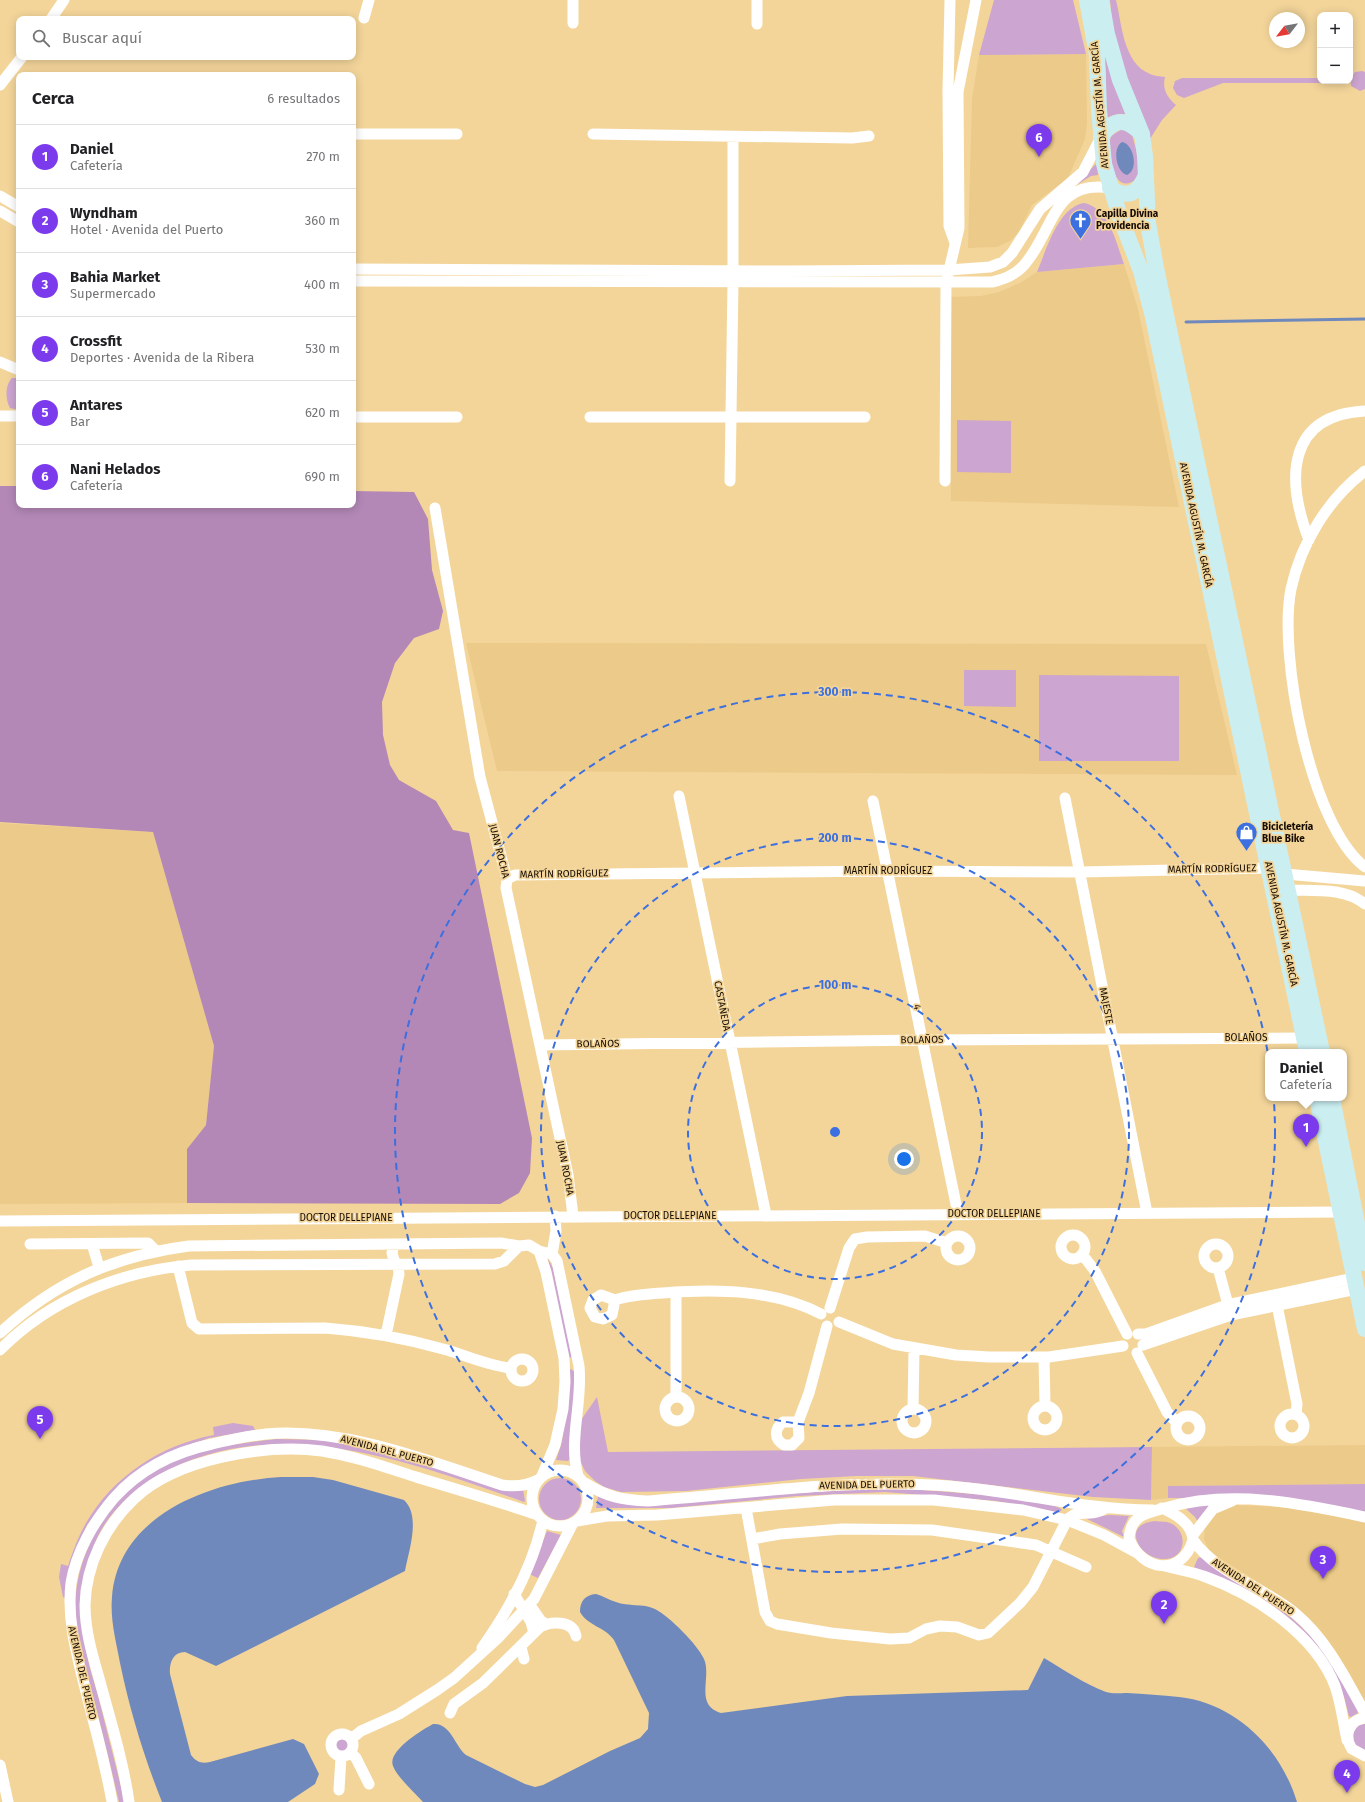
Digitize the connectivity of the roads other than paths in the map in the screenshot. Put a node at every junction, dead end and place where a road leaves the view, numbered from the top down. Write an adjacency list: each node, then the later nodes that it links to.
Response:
1 (64, 0): 9 (street)
2 (369, 0): 10 (street)
3 (573, 0): 11 (street)
4 (757, 0): 12 (street)
5 (950, 0): 15 (street)
6 (976, 0): 14 (street)
7 (1087, 0): 23 (main road, AVENIDA AGUSTÍN M. GARCÍA)
8 (1101, 0): 20 (main road, AVENIDA AGUSTÍN M. GARCÍA)
9 (53, 16)
10 (364, 18)
11 (573, 23)
12 (757, 24)
13 (20, 60): 16 (street)
14 (965, 60): 15 (street); 31 (street)
15 (949, 61): 31 (street)
16 (0, 85)
17 (356, 134): 18 (street)
18 (458, 134)
19 (593, 134): 22 (street)
20 (1142, 134): 23 (main road); 24 (main road, AVENIDA AGUSTÍN M. GARCÍA)
21 (869, 136): 22 (street)
22 (733, 137): 37 (street)
23 (1101, 137): 25 (main road, AVENIDA AGUSTÍN M. GARCÍA); 26 (street)
24 (1146, 175): 25 (main road); 59 (main road, AVENIDA AGUSTÍN M. GARCÍA)
25 (1110, 188): 26 (street); 59 (main road, AVENIDA AGUSTÍN M. GARCÍA)
26 (1064, 195): 32 (street); 33 (street)
27 (0, 196): 28 (street)
28 (16, 205)
29 (0, 211): 30 (street)
30 (16, 220)
31 (955, 243): 36 (street)
32 (1015, 249): 33 (street); 33 (street); 36 (street)
33 (1028, 260): 40 (street)
34 (356, 269): 35 (street)
35 (526, 270): 37 (street); 39 (street)
36 (949, 270): 37 (street); 40 (street)
37 (733, 276): 39 (street); 40 (street); 49 (street)
38 (356, 281): 39 (street)
39 (526, 282)
40 (946, 283): 53 (street)
41 (0, 362): 42 (street)
42 (16, 369)
43 (1365, 411): 55 (street)
44 (0, 416): 45 (street)
45 (16, 416)
46 (356, 416): 47 (street)
47 (457, 417)
48 (590, 417): 49 (street)
49 (731, 417): 50 (street); 52 (street)
50 (864, 417)
51 (1365, 471): 55 (street)
52 (730, 481)
53 (945, 481)
54 (435, 508): 65 (street, JUAN ROCHA)
55 (1309, 540): 60 (street)
56 (679, 796): 63 (street, CASTAÑEDA)
57 (1065, 798): 62 (street, MAJESTE)
58 (873, 801): 61 (street, 4)
59 (1278, 866): 62 (street, MARTÍN RODRÍGUEZ); 64 (street, MARTÍN RODRÍGUEZ); 67 (main road, AVENIDA AGUSTÍN M. GARCÍA)
60 (1365, 867)
61 (888, 871): 62 (street, MARTÍN RODRÍGUEZ); 63 (street, MARTÍN RODRÍGUEZ); 71 (street, 4)
62 (1080, 872): 70 (street, MAJESTE)
63 (696, 873): 65 (street, MARTÍN RODRÍGUEZ); 72 (street, CASTAÑEDA)
64 (1315, 876): 66 (street, MARTÍN RODRÍGUEZ); 68 (street)
65 (507, 879): 73 (street, JUAN ROCHA)
66 (1365, 881)
67 (1281, 888): 68 (street); 74 (main road, AVENIDA AGUSTÍN M. GARCÍA); 75 (main road, AVENIDA AGUSTÍN M. GARCÍA)
68 (1315, 891): 69 (street)
69 (1365, 904)
70 (1112, 1038): 71 (street, BOLAÑOS); 74 (street, BOLAÑOS); 79 (street, MAJESTE)
71 (924, 1040): 72 (street, BOLAÑOS); 80 (street, 4)
72 (729, 1042): 73 (street, BOLAÑOS); 81 (street, CASTAÑEDA)
73 (540, 1045): 83 (street, JUAN ROCHA)
74 (1306, 1045)
75 (1321, 1049)
76 (1317, 1101): 78 (main road)
77 (1333, 1101): 78 (main road)
78 (1353, 1212): 79 (street, DOCTOR DELLEPIANE); 96 (main road); 101 (main road)
79 (1147, 1213): 80 (street, DOCTOR DELLEPIANE)
80 (958, 1214): 81 (street, DOCTOR DELLEPIANE)
81 (766, 1215): 83 (street, DOCTOR DELLEPIANE)
82 (555, 1216): 83 (street, DOCTOR DELLEPIANE); 84 (street, DOCTOR DELLEPIANE); 94 (street)
83 (573, 1216)
84 (0, 1221)
85 (947, 1243): 106 (street)
86 (30, 1244): 87 (street)
87 (92, 1244): 92 (street); 99 (street)
88 (394, 1244): 89 (street); 90 (street); 97 (street)
89 (411, 1244): 91 (street); 97 (street)
90 (183, 1246): 92 (street); 98 (street)
91 (519, 1246): 93 (street); 97 (street)
92 (161, 1250): 98 (street); 99 (street)
93 (538, 1251): 94 (street); 120 (street)
94 (552, 1254): 118 (street)
95 (1082, 1254): 111 (street)
96 (1365, 1263)
97 (401, 1264): 98 (street); 112 (street)
98 (178, 1266): 112 (street); 116 (street)
99 (99, 1267): 110 (street)
100 (1218, 1268): 105 (street)
101 (1356, 1284): 104 (street); 109 (main road)
102 (676, 1292): 103 (street); 106 (street); 121 (street)
103 (615, 1300)
104 (1276, 1300): 105 (street); 124 (street)
105 (1229, 1310): 111 (street); 115 (street)
106 (826, 1311): 107 (street); 108 (street)
107 (838, 1322): 108 (street); 114 (street)
108 (827, 1326): 125 (street)
109 (1365, 1329)
110 (0, 1333)
111 (1133, 1334): 113 (street); 115 (street)
112 (386, 1335): 119 (street)
113 (1123, 1346): 115 (street); 117 (street)
114 (914, 1349): 117 (street); 123 (street)
115 (1140, 1349): 126 (street)
116 (0, 1350)
117 (1044, 1357): 122 (street)
118 (579, 1366): 120 (street); 128 (street)
119 (511, 1368)
120 (564, 1368): 127 (street)
121 (676, 1398)
122 (1045, 1406)
123 (913, 1408)
124 (1296, 1415)
125 (798, 1422)
126 (1177, 1423)
127 (540, 1478): 128 (street); 133 (street); 163 (street, AVENIDA DEL PUERTO)
128 (581, 1479): 131 (street, AVENIDA DEL PUERTO); 136 (street)
129 (1235, 1500): 132 (street); 134 (street); 137 (street)
130 (746, 1508): 135 (street, AVENIDA DEL PUERTO); 136 (street, AVENIDA DEL PUERTO); 138 (street)
131 (1106, 1508): 132 (street, AVENIDA DEL PUERTO); 135 (street)
132 (1157, 1509): 137 (street); 140 (street)
133 (540, 1517): 136 (street); 143 (street); 164 (street, AVENIDA DEL PUERTO)
134 (1365, 1517)
135 (1067, 1520): 139 (street); 140 (street, AVENIDA DEL PUERTO)
136 (575, 1522): 144 (street)
137 (1193, 1537): 141 (street); 152 (street, AVENIDA DEL PUERTO)
138 (752, 1539): 139 (street); 139 (street)
139 (1053, 1551): 142 (street)
140 (1137, 1553): 141 (street)
141 (1165, 1566): 155 (street, AVENIDA DEL PUERTO)
142 (1086, 1567)
143 (514, 1594): 144 (street); 150 (street)
144 (528, 1608): 145 (street); 146 (street); 150 (street)
145 (546, 1624): 146 (street); 147 (street)
146 (534, 1633): 148 (street)
147 (576, 1636)
148 (521, 1647): 149 (street); 151 (street)
149 (524, 1659)
150 (471, 1663): 154 (street)
151 (450, 1713)
152 (1365, 1713)
153 (1365, 1718): 155 (street)
154 (351, 1739): 157 (street); 157 (street)
155 (1347, 1740): 156 (street)
156 (1360, 1754): 159 (street)
157 (346, 1755): 160 (street); 161 (street)
158 (0, 1765): 162 (street)
159 (1365, 1765)
160 (369, 1784)
161 (339, 1790)
162 (8, 1802)
163 (112, 1802)
164 (129, 1802)

